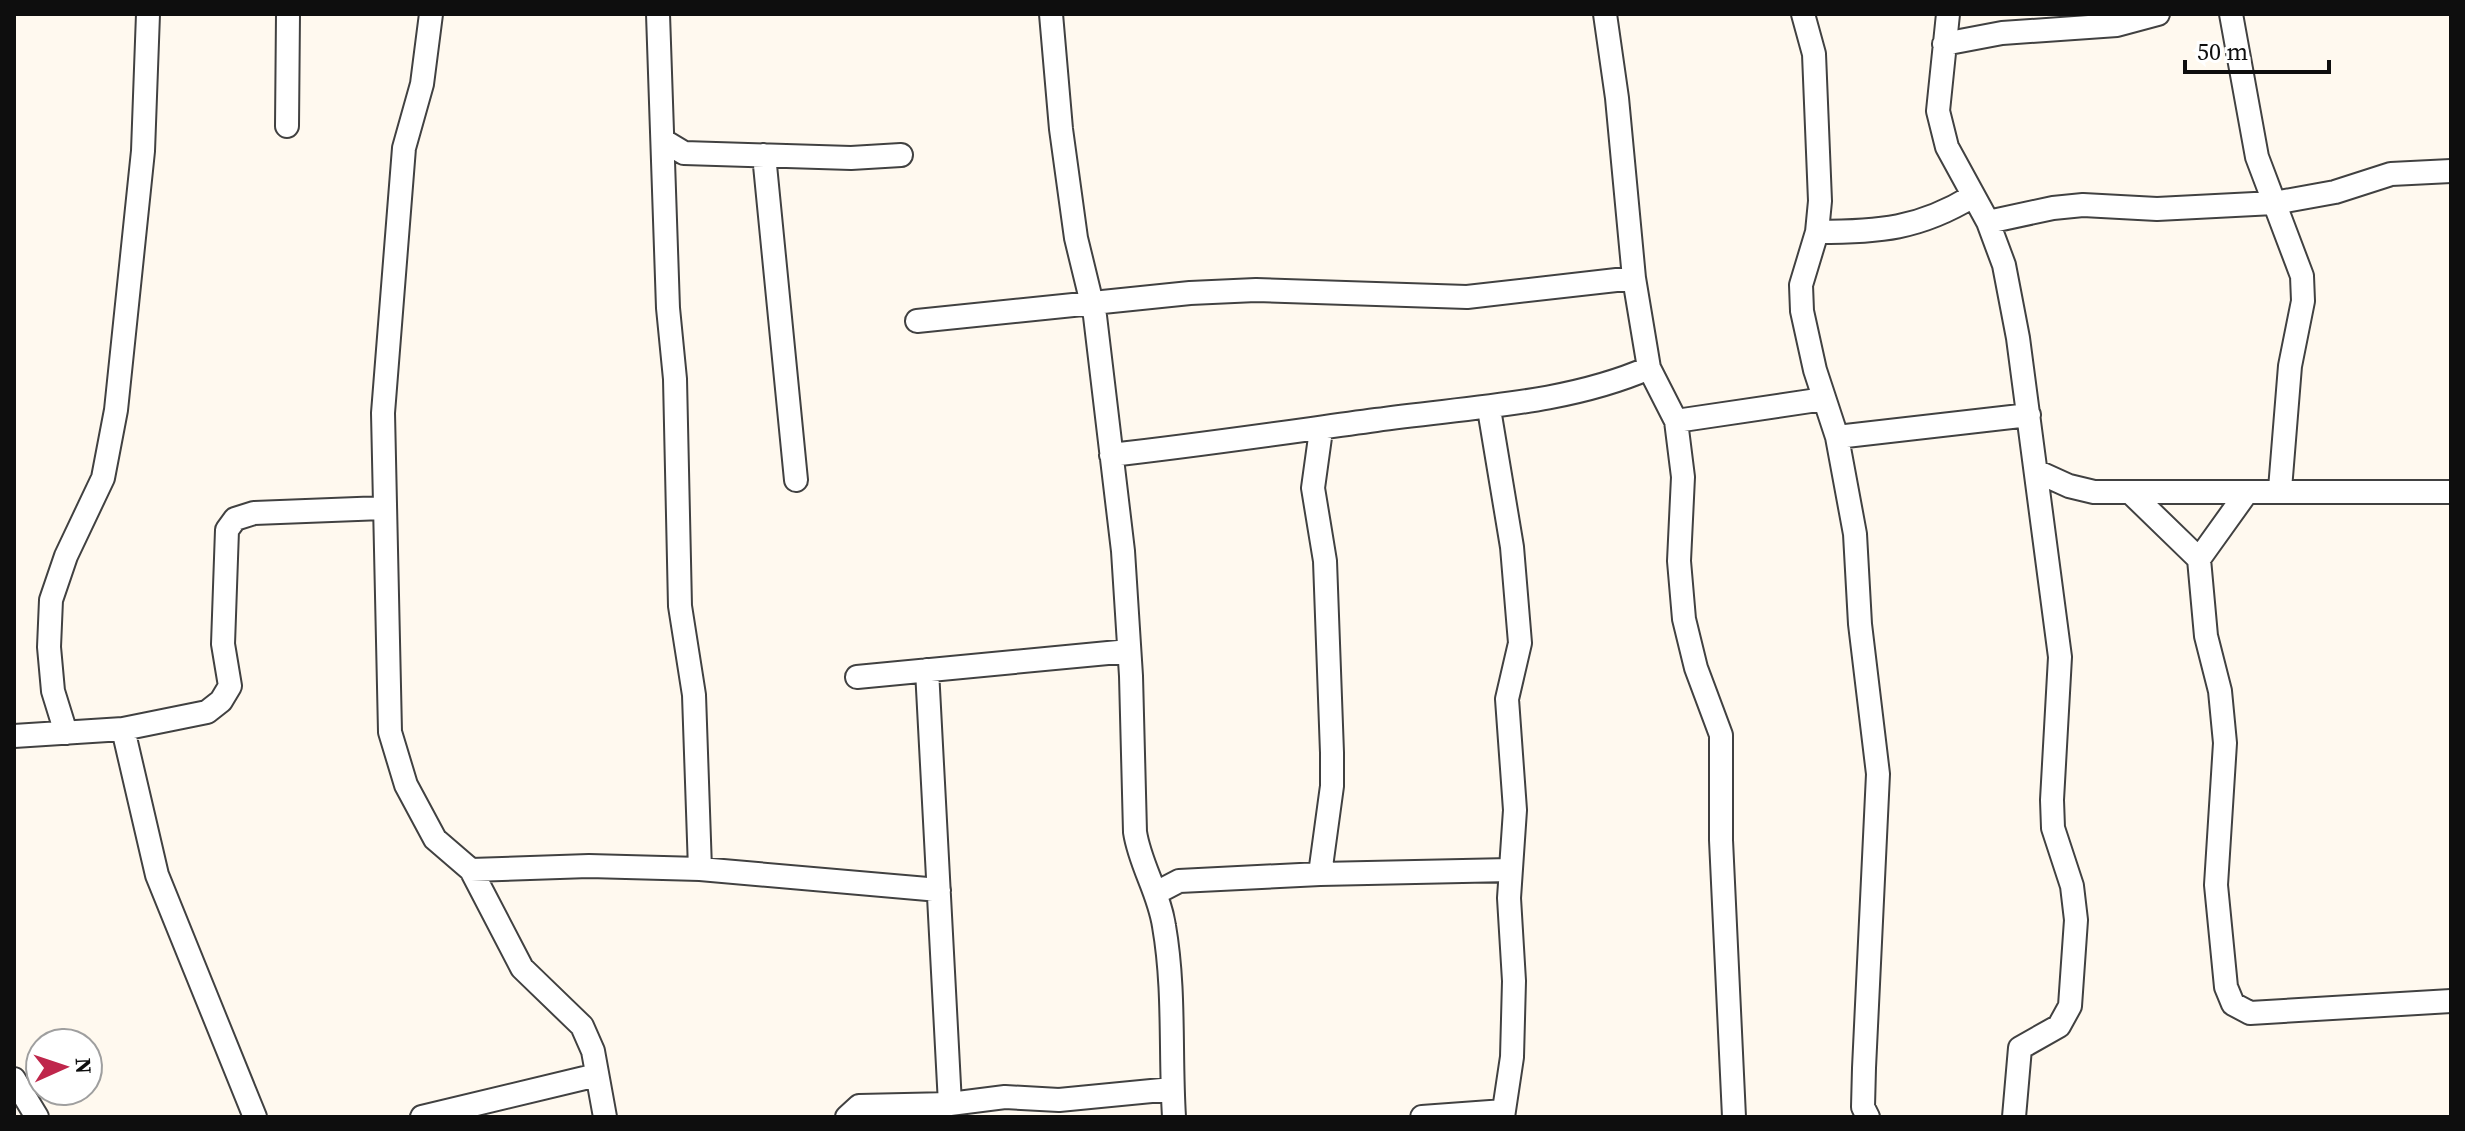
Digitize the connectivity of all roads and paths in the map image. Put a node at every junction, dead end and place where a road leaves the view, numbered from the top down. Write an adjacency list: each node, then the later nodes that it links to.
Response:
1 (148, 14): 44 (street)
2 (288, 14): 12 (street)
3 (431, 14): 38 (street)
4 (658, 14): 13 (street)
5 (1051, 14): 22 (street)
6 (1605, 14): 21 (street)
7 (1803, 14): 20 (street)
8 (1948, 14): 11 (street)
9 (2158, 14): 11 (street)
10 (2231, 14): 18 (street)
11 (1944, 44): 17 (street)
12 (287, 126)
13 (664, 141): 14 (street); 46 (street)
14 (764, 155): 15 (street); 33 (street)
15 (901, 155)
16 (2451, 171): 18 (street)
17 (1973, 196): 19 (street); 20 (street)
18 (2274, 203): 19 (street); 34 (street)
19 (1988, 222): 27 (street)
20 (1817, 232): 25 (street)
21 (1634, 278): 22 (street); 24 (street)
22 (1092, 304): 23 (street); 31 (street)
23 (917, 321)
24 (1649, 368): 26 (street); 28 (street)
25 (1824, 399): 28 (street); 30 (street)
26 (1489, 409): 29 (street); 48 (street)
27 (2029, 415): 30 (street); 32 (street)
28 (1676, 421): 66 (street)
29 (1321, 430): 31 (street); 49 (street)
30 (1837, 437): 67 (street)
31 (1111, 455): 40 (street)
32 (2036, 471): 37 (street); 68 (street)
33 (796, 480)
34 (2280, 489): 35 (street); 36 (street)
35 (2247, 492): 37 (street); 39 (street)
36 (2451, 492)
37 (2131, 493): 39 (street)
38 (383, 508): 43 (street); 47 (street)
39 (2199, 559): 52 (street)
40 (1129, 651): 41 (street); 51 (street)
41 (927, 670): 42 (street); 50 (street)
42 (857, 677)
43 (123, 729): 44 (street); 60 (street)
44 (66, 733): 45 (street)
45 (14, 736)
46 (700, 869): 47 (street); 50 (street)
47 (471, 870): 53 (street)
48 (1510, 870): 49 (street); 58 (street)
49 (1320, 874): 51 (street)
50 (939, 890): 56 (street)
51 (1156, 893): 55 (street)
52 (2451, 1001)
53 (597, 1075): 61 (street); 62 (street)
54 (14, 1079): 59 (street)
55 (1172, 1089): 57 (street); 64 (street)
56 (950, 1104): 57 (street); 63 (street)
57 (981, 1108)
58 (1503, 1114): 65 (street)
59 (37, 1117)
60 (255, 1117)
61 (422, 1117)
62 (605, 1117)
63 (847, 1117)
64 (1174, 1117)
65 (1422, 1117)
66 (1734, 1117)
67 (1868, 1117)
68 (2014, 1117)

